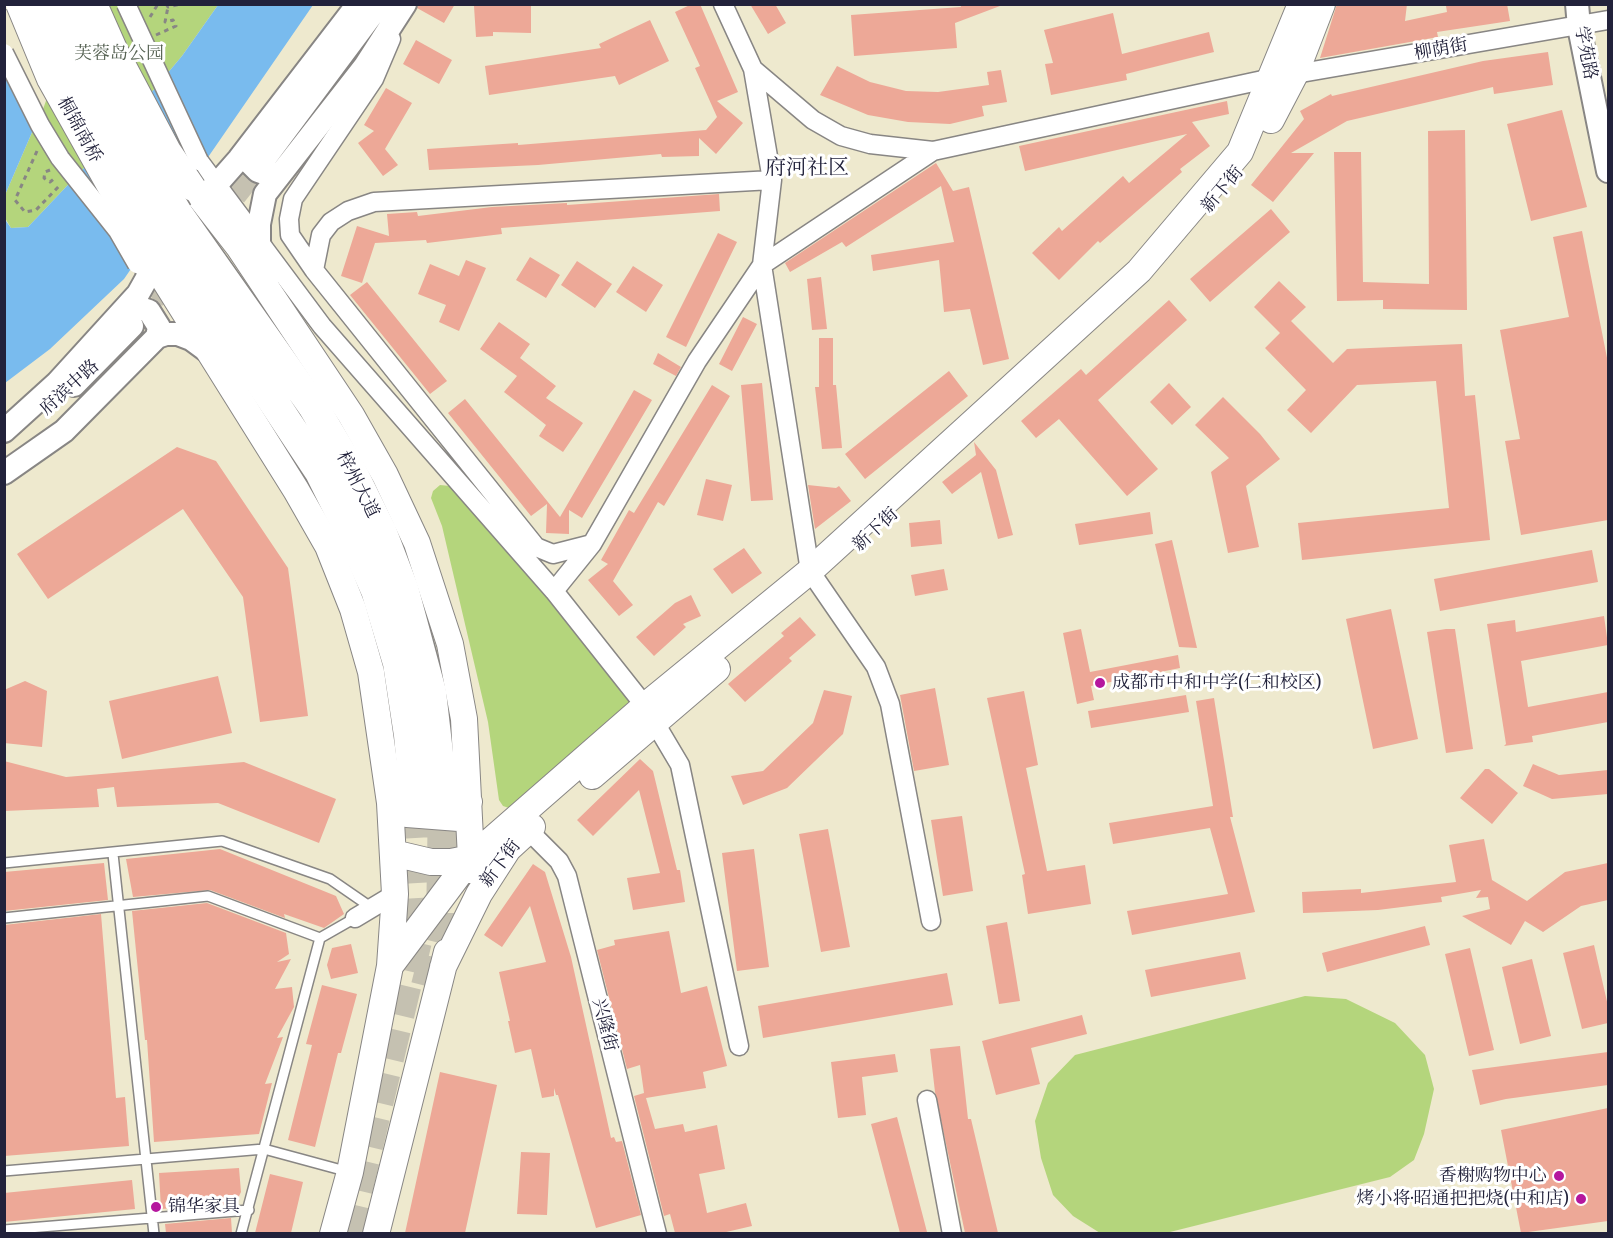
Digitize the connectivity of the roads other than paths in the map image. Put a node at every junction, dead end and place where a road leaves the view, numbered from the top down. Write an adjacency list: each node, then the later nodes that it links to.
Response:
1 (19, 4): 21 (main road, 桐锦南桥, bridge)
2 (40, 4): 21 (highway, 桐锦南桥, bridge)
3 (67, 4): 21 (highway, bridge)
4 (94, 4): 21 (main road, bridge)
5 (126, 4): 21 (street, bridge)
6 (358, 4): 18 (street)
7 (380, 4): 18 (street)
8 (405, 4): 18 (street); 24 (street)
9 (723, 4): 15 (street)
10 (1301, 4): 16 (main road)
11 (1322, 4): 16 (main road)
12 (1578, 16): 13 (street, 柳荫街); 16 (street, 柳荫街); 19 (street, 学苑路)
13 (1608, 20)
14 (4, 53): 21 (street, 桐锦南桥, bridge)
15 (753, 69): 17 (street); 20 (street)
16 (1284, 76): 17 (street, 柳荫街); 33 (main road, 新下街)
17 (933, 151): 23 (street)
18 (265, 159): 21 (street); 22 (street)
19 (1608, 171)
20 (772, 180): 23 (street); 24 (street)
21 (171, 230): 22 (street); 25 (main road); 26 (street); 28 (main road); 36 (highway, 梓州大道)
22 (259, 242): 25 (street); 34 (street)
23 (762, 265): 32 (street); 33 (street)
24 (314, 270): 32 (street)
25 (269, 292): 36 (main road)
26 (129, 317): 27 (street); 29 (street); 30 (street, 府滨中路)
27 (157, 337): 28 (street); 31 (street)
28 (201, 346): 36 (main road)
29 (4, 431)
30 (4, 446)
31 (4, 473)
32 (592, 544): 34 (street)
33 (814, 578): 35 (main road, 新下街); 48 (street)
34 (554, 591): 35 (street)
35 (650, 714): 37 (main road, 新下街); 41 (main road, 新下街); 52 (street)
36 (429, 800): 39 (main road); 41 (main road)
37 (528, 830): 38 (main road, 新下街); 66 (street, 兴隆街)
38 (508, 849): 41 (main road); 51 (main road, 新下街)
39 (393, 853): 41 (main road); 43 (main road)
40 (113, 854): 42 (lane); 44 (lane); 45 (lane)
41 (471, 858): 50 (main road, 新下街); 51 (main road)
42 (4, 863)
43 (395, 894): 45 (street); 50 (main road)
44 (119, 907): 46 (lane); 49 (lane); 55 (lane)
45 (372, 909): 47 (street)
46 (4, 918)
47 (355, 918): 49 (lane)
48 (931, 921)
49 (320, 938): 54 (lane)
50 (390, 966): 57 (main road)
51 (443, 968): 65 (main road)
52 (739, 1046)
53 (927, 1100): 67 (street)
54 (264, 1149): 55 (lane); 57 (lane); 58 (lane)
55 (147, 1161): 56 (lane); 59 (lane)
56 (4, 1171)
57 (350, 1172): 64 (main road)
58 (249, 1210): 59 (lane); 63 (lane)
59 (152, 1218): 61 (lane); 62 (lane)
60 (4, 1230): 61 (lane)
61 (33, 1231)
62 (154, 1233)
63 (241, 1233)
64 (333, 1233)
65 (376, 1233)
66 (657, 1233)
67 (952, 1233)

